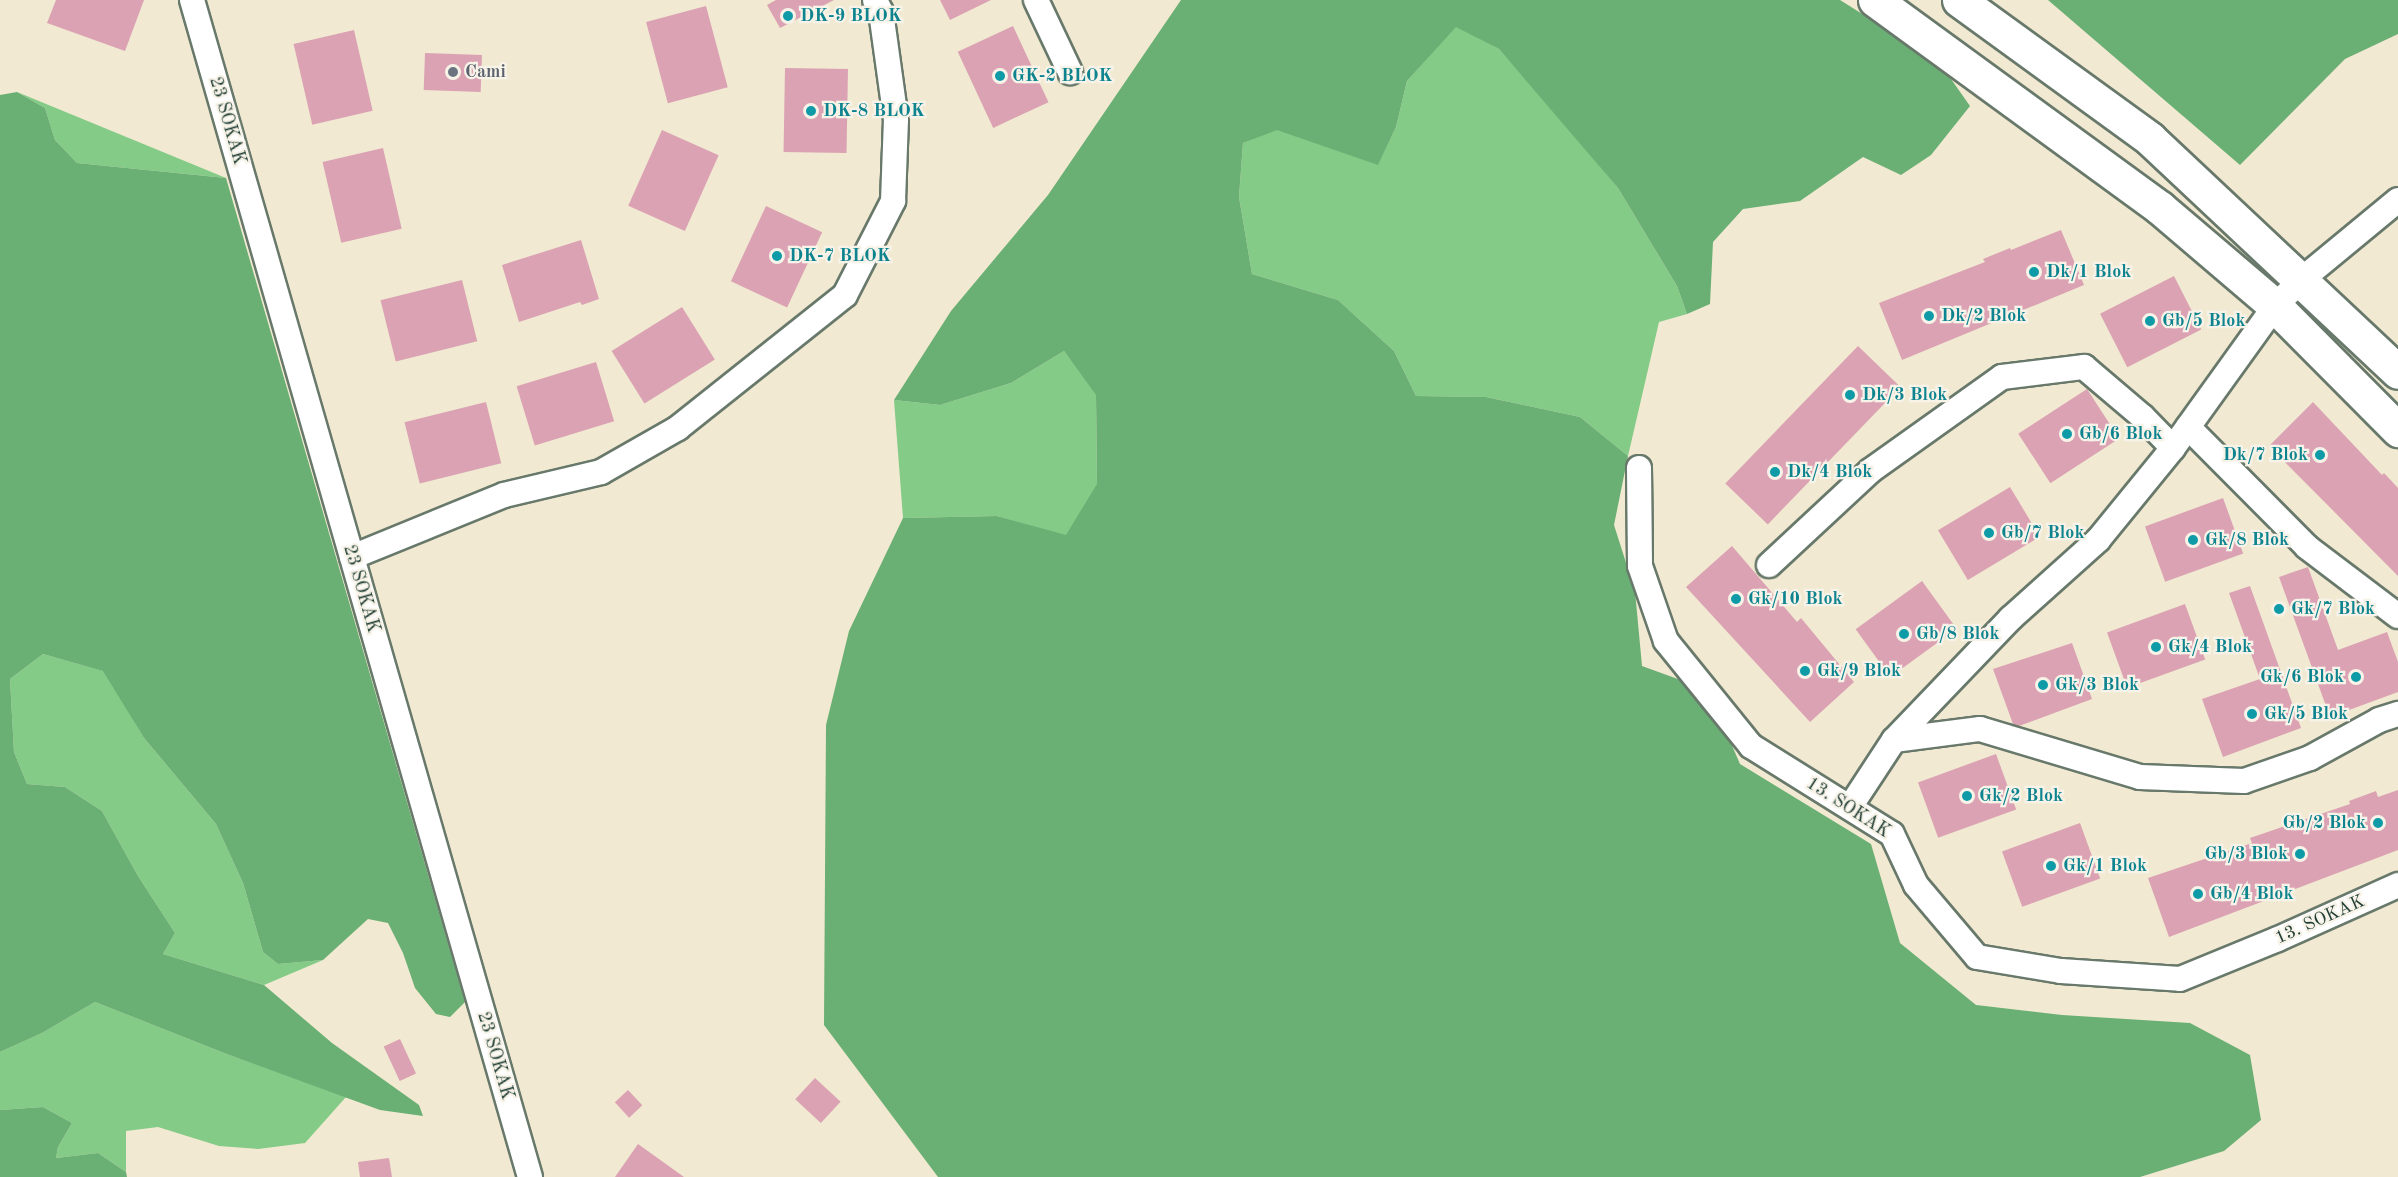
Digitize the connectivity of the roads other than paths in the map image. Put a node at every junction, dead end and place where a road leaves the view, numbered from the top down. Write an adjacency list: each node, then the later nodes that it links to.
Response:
1 (192, 0): 15 (street, 23 SOKAK)
2 (875, 0): 15 (street)
3 (1036, 0): 6 (street)
4 (1875, 0): 9 (street)
5 (1959, 0): 8 (street)
6 (1070, 72)
7 (2398, 200): 8 (street)
8 (2301, 280): 9 (street); 10 (street)
9 (2275, 306): 11 (street); 12 (street)
10 (2398, 372)
11 (2188, 427): 13 (street); 17 (street)
12 (2398, 430)
13 (2173, 448): 16 (street); 19 (street)
14 (1639, 468): 20 (street, 13. SOKAK)
15 (352, 557): 22 (street, 23 SOKAK)
16 (1769, 565)
17 (2398, 616)
18 (2398, 714): 19 (street)
19 (1894, 740): 20 (street)
20 (1850, 807): 21 (street, 13. SOKAK)
21 (2398, 885)
22 (530, 1177)

